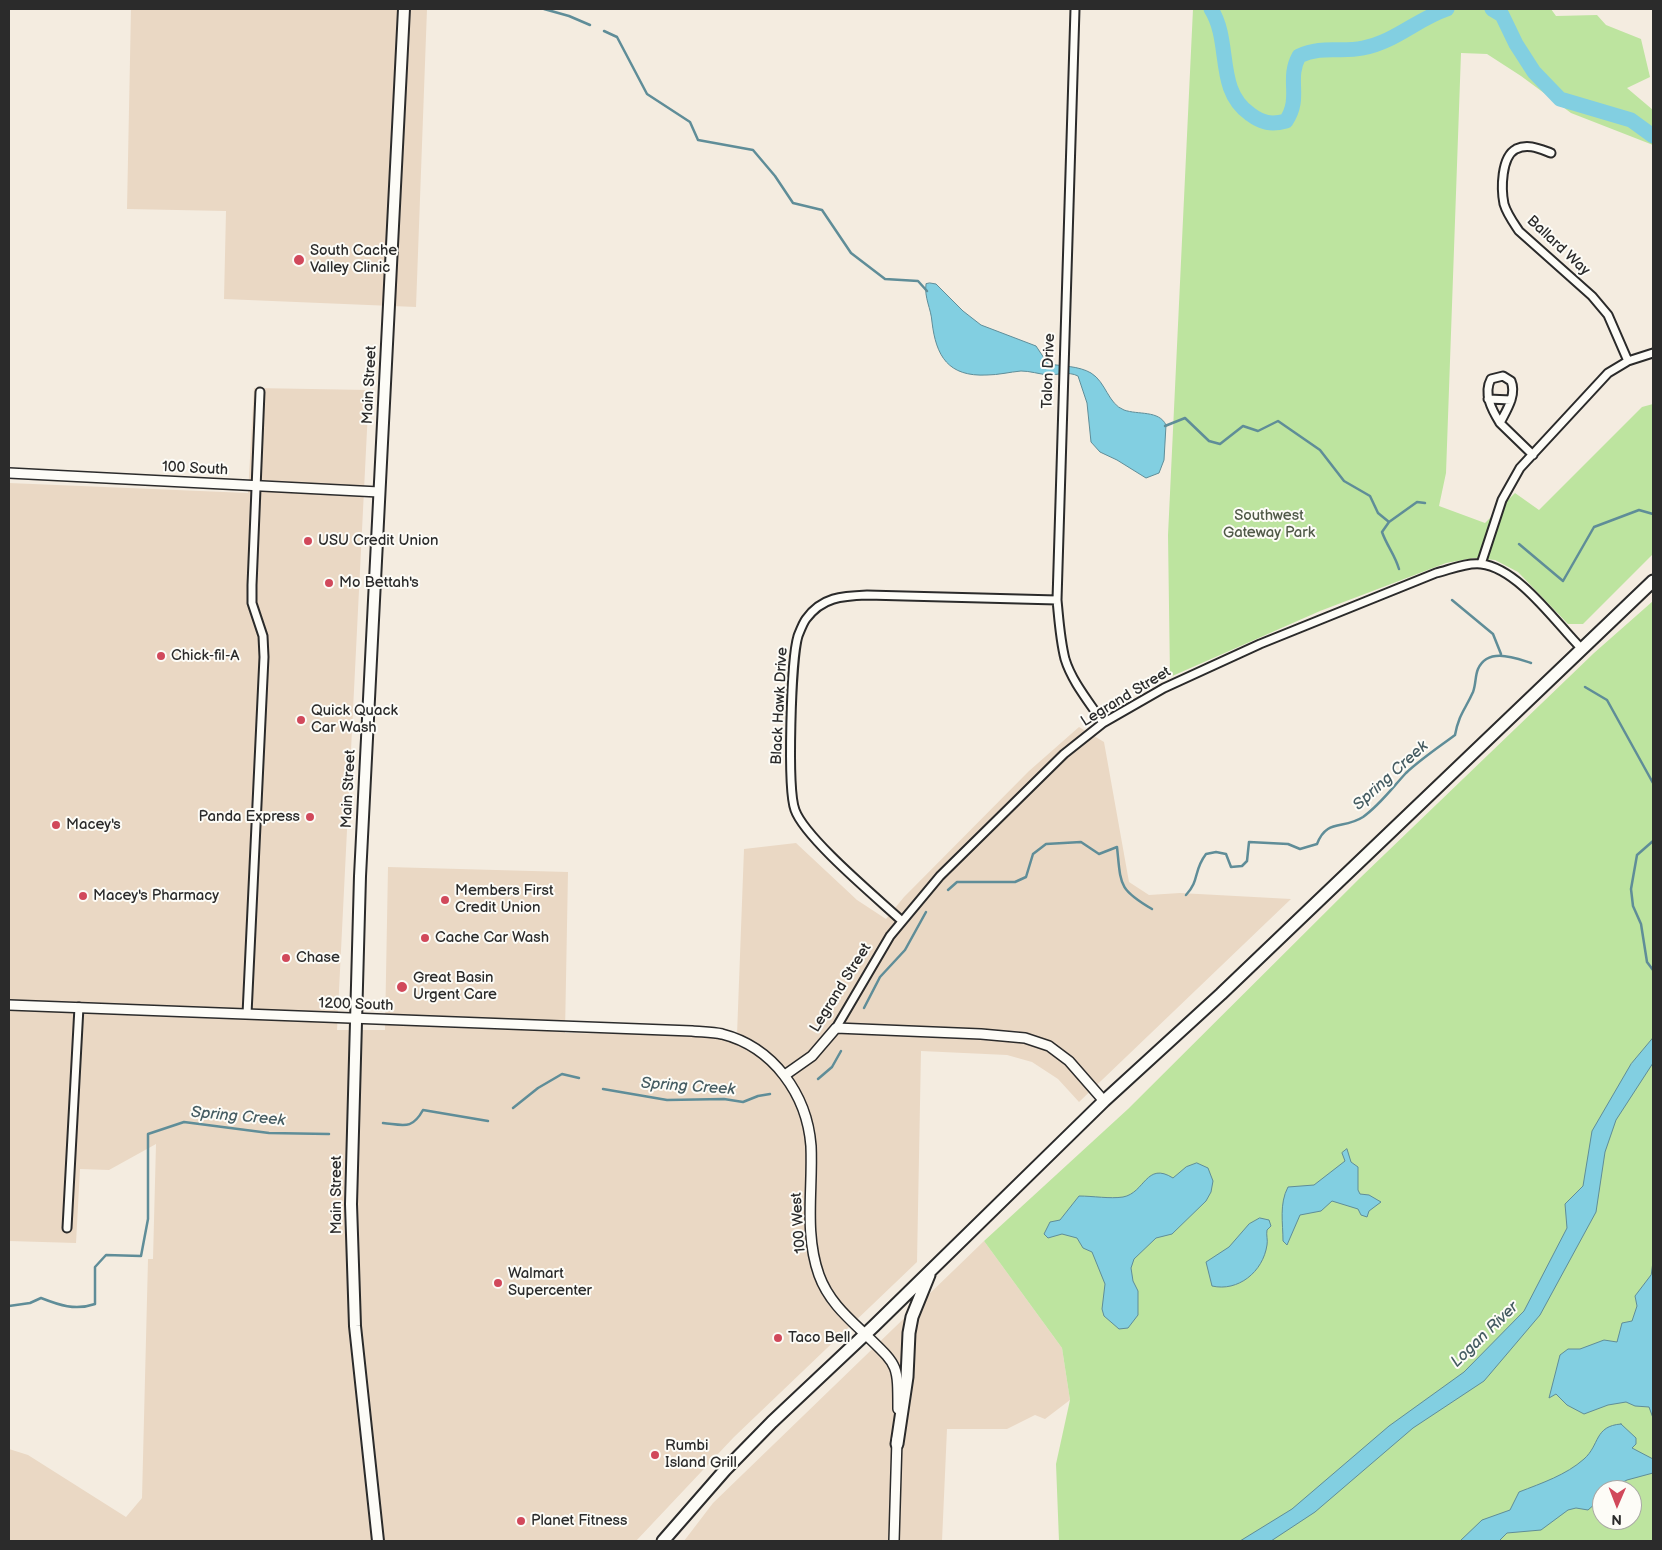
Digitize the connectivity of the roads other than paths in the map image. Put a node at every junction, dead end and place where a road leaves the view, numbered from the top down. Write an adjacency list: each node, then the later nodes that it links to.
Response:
1 (404, 9): 13 (main road, Main Street)
2 (1075, 9): 16 (street, Talon Drive)
3 (1551, 153): 5 (street, Ballard Way)
4 (1653, 353): 5 (street)
5 (1628, 362): 10 (street)
6 (260, 392): 12 (street)
7 (1488, 399): 8 (street); 8 (street); 9 (street)
8 (1511, 400): 9 (street)
9 (1500, 423): 10 (street)
10 (1533, 455): 14 (street)
11 (9, 473): 12 (main road, 100 South)
12 (256, 486): 13 (main road, 100 South); 22 (street)
13 (379, 492): 23 (main road, Main Street)
14 (1481, 564): 17 (street, Legrand Street); 18 (street, Legrand Street)
15 (1653, 581): 17 (highway)
16 (1057, 600): 18 (street, Talon Drive); 19 (street, Black Hawk Drive)
17 (1581, 648): 27 (highway)
18 (1103, 723): 19 (street, Legrand Street)
19 (902, 921): 24 (street, Legrand Street)
20 (9, 1005): 21 (main road, 1200 South)
21 (79, 1008): 22 (main road, 1200 South); 28 (street)
22 (247, 1014): 23 (main road, 1200 South)
23 (356, 1019): 25 (main road, 1200 South); 32 (main road, Main Street)
24 (836, 1028): 26 (main road, Legrand Street); 27 (main road)
25 (692, 1031): 26 (main road, 100 West)
26 (785, 1075): 30 (main road, 100 West)
27 (1104, 1100): 29 (highway)
28 (67, 1228)
29 (931, 1269): 30 (highway); 31 (highway)
30 (865, 1334): 31 (main road, 100 West); 33 (highway)
31 (897, 1444): 34 (main road, 100 West)
32 (378, 1541)
33 (663, 1541)
34 (894, 1541)

